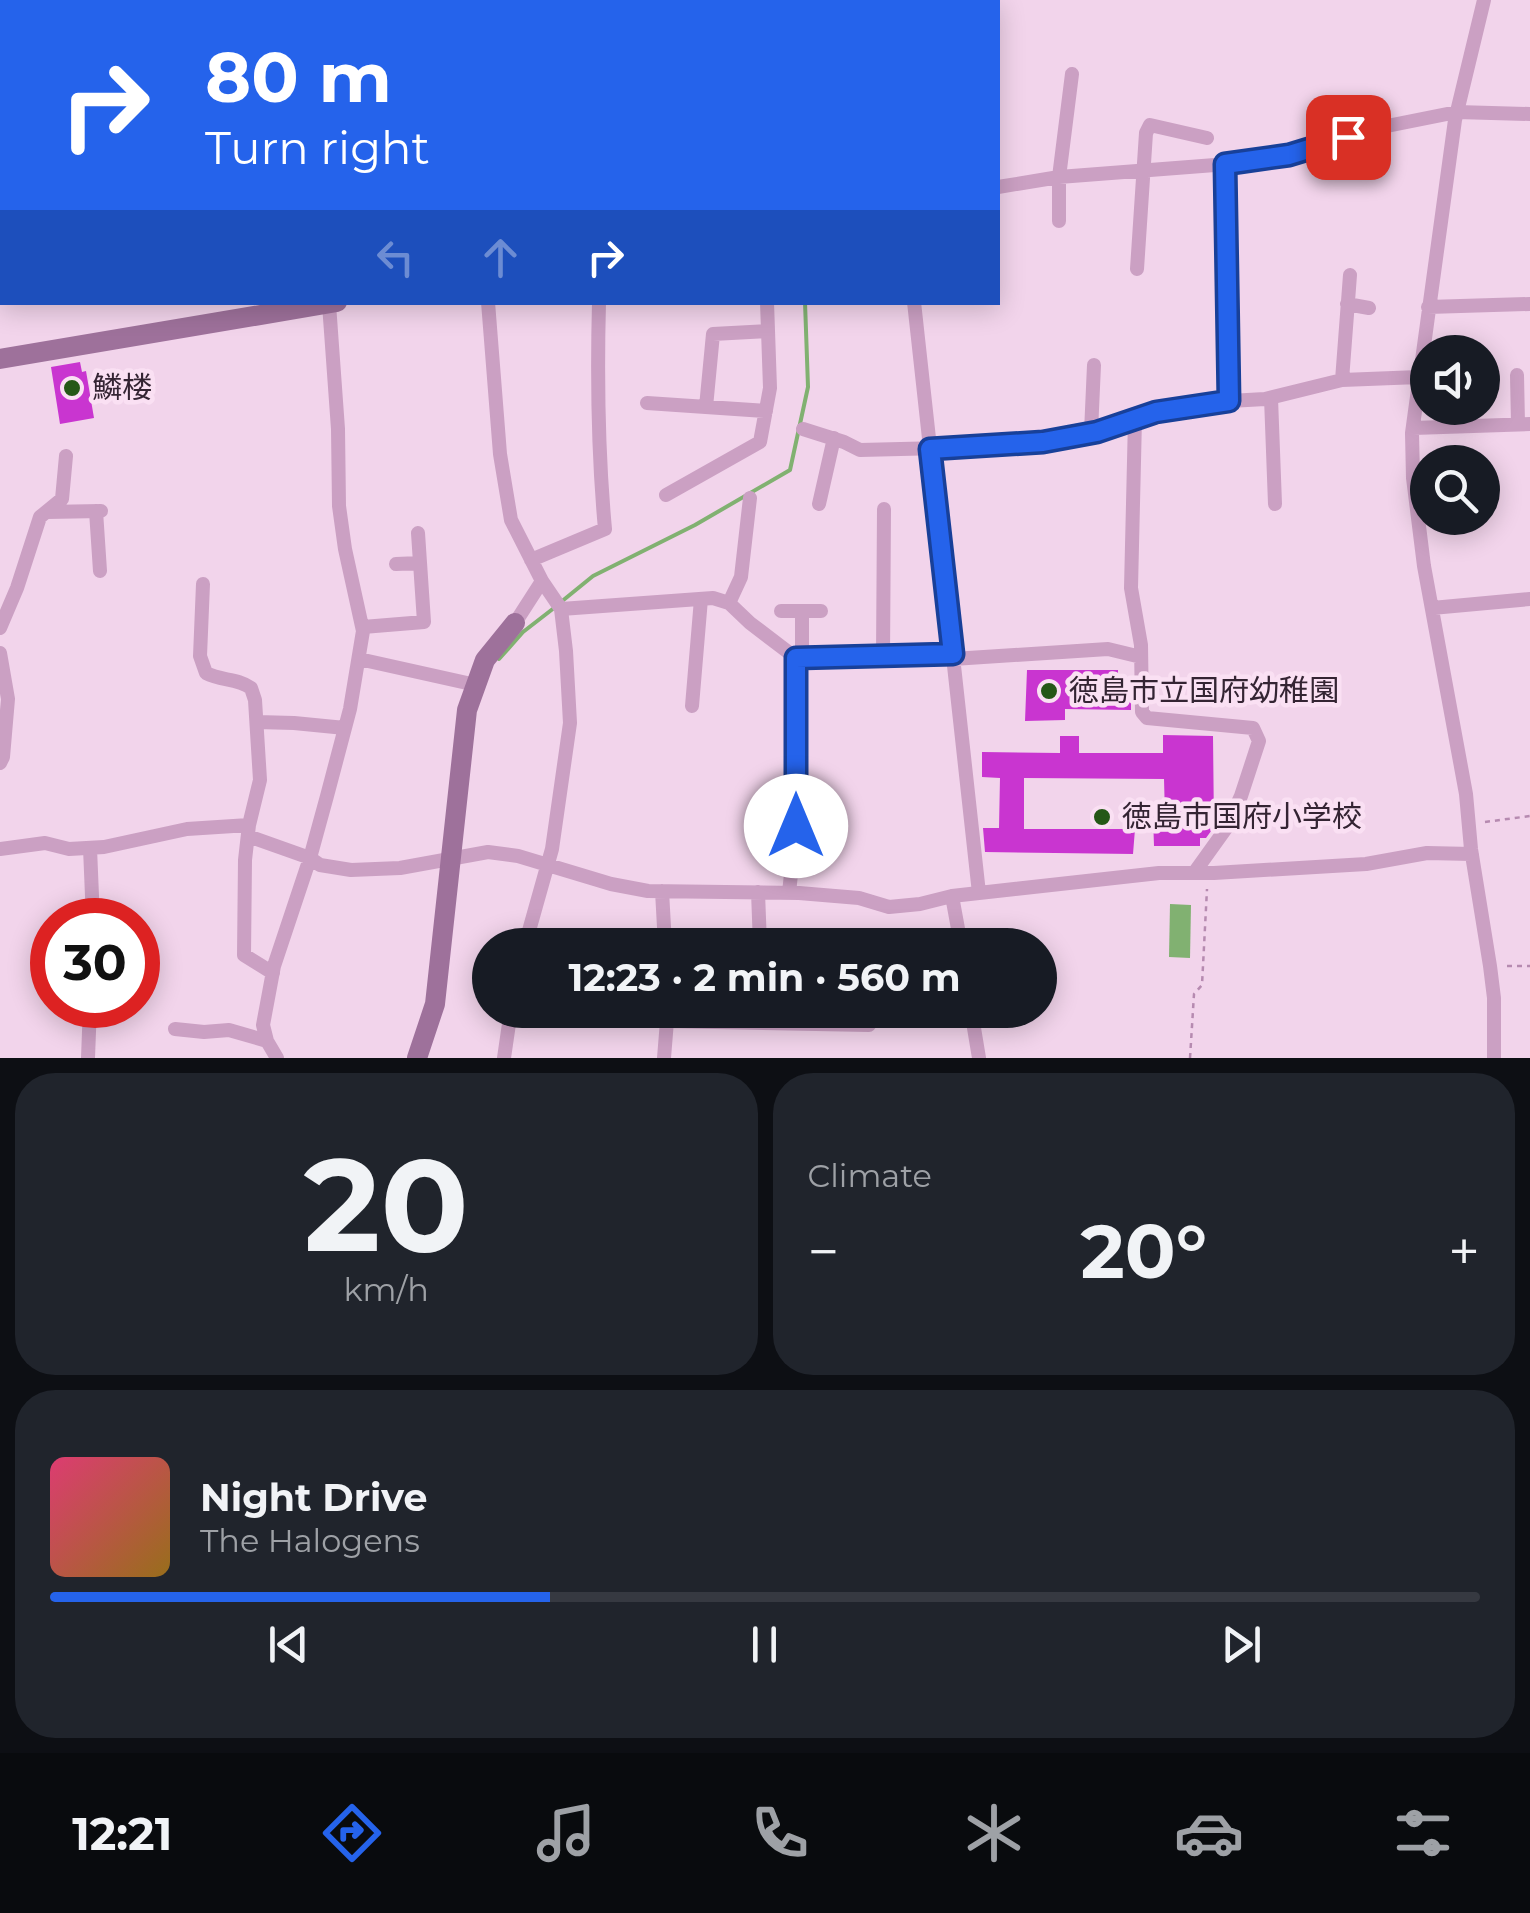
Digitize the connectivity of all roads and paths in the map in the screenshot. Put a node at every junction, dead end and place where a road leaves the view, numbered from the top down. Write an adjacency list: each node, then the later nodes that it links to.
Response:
1 (1484, 0): 3 (street)
2 (1072, 74): 8 (street)
3 (1457, 112): 4 (street); 6 (street); 21 (street)
4 (1530, 114)
5 (1207, 138): 7 (street)
6 (1225, 164): 7 (street); 32 (street)
7 (1142, 172): 8 (street); 11 (street)
8 (1059, 177): 9 (street); 10 (street)
9 (1000, 188)
10 (1060, 221)
11 (1137, 269)
12 (1350, 275): 13 (street)
13 (1347, 304): 22 (street); 30 (street)
14 (1530, 304): 21 (street)
15 (315, 305): 23 (street)
16 (329, 305): 67 (street)
17 (488, 305): 52 (street)
18 (598, 305): 52 (street)
19 (767, 305): 24 (street)
20 (914, 305): 43 (street)
21 (1428, 307): 25 (street)
22 (1370, 308)
23 (260, 309): 26 (street)
24 (768, 331): 34 (street); 35 (street)
25 (1424, 335)
26 (0, 359)
27 (1094, 365): 41 (street)
28 (1517, 375): 37 (street)
29 (1410, 377): 30 (street)
30 (1342, 380): 31 (street)
31 (1271, 398): 32 (street); 48 (street)
32 (1229, 401): 36 (street)
33 (647, 403): 34 (street)
34 (706, 407): 35 (street)
35 (766, 411): 45 (street)
36 (1136, 419): 41 (street); 72 (street)
37 (1524, 424): 39 (street)
38 (1413, 425): 39 (street)
39 (1413, 428): 62 (street)
40 (803, 430): 42 (street)
41 (1092, 432): 43 (street)
42 (834, 438): 43 (street); 47 (street)
43 (930, 449): 71 (street)
44 (66, 456): 50 (street)
45 (666, 495)
46 (750, 498): 60 (street)
47 (818, 504)
48 (1274, 504)
49 (884, 509): 70 (street)
50 (46, 512): 55 (street); 68 (street)
51 (418, 533): 53 (street)
52 (531, 560): 56 (street)
53 (420, 563): 54 (street); 67 (street)
54 (396, 564)
55 (100, 571)
56 (542, 581): 61 (street); 66 (street)
57 (203, 584): 77 (street)
58 (702, 599): 60 (street); 61 (street); 76 (street)
59 (1530, 599): 62 (street)
60 (729, 603): 74 (street)
61 (559, 607): 89 (street)
62 (1432, 608): 81 (street)
63 (782, 611): 64 (street)
64 (802, 611): 65 (street); 74 (street)
65 (821, 611)
66 (515, 623): 75 (street)
67 (362, 627): 73 (street)
68 (0, 628)
69 (0, 653): 79 (street)
70 (883, 656): 71 (street); 74 (street)
71 (953, 656): 72 (street); 95 (street)
72 (1141, 657): 90 (street)
73 (359, 658): 75 (street); 78 (street)
74 (796, 658): 94 (street)
75 (476, 685): 88 (street)
76 (692, 706)
77 (257, 722): 78 (street); 82 (street)
78 (344, 728): 87 (street)
79 (0, 763)
80 (1530, 816): 81 (path)
81 (1468, 824): 86 (street)
82 (249, 830): 85 (street); 87 (street); 104 (street)
83 (0, 838): 84 (street)
84 (0, 848): 85 (street)
85 (90, 848): 97 (street)
86 (1472, 854): 91 (street); 102 (street)
87 (310, 858): 88 (street); 104 (street)
88 (451, 860): 89 (street); 113 (street)
89 (548, 865): 92 (street); 98 (street)
90 (1194, 873): 91 (street); 95 (street)
91 (1210, 873): 117 (path)
92 (662, 891): 93 (street); 99 (street)
93 (758, 892): 94 (street); 100 (street)
94 (789, 893): 96 (street)
95 (979, 893): 96 (street)
96 (952, 896): 101 (street)
97 (92, 898)
98 (530, 928)
99 (664, 928)
100 (759, 928)
101 (958, 928)
102 (1490, 966): 103 (path); 118 (street)
103 (1530, 966)
104 (273, 973): 110 (street)
105 (89, 1028): 111 (street)
106 (508, 1028): 114 (street)
107 (666, 1028): 115 (street)
108 (974, 1028): 116 (street)
109 (175, 1029): 110 (street)
110 (267, 1041): 112 (street)
111 (88, 1058)
112 (278, 1058)
113 (417, 1058)
114 (504, 1058)
115 (664, 1058)
116 (978, 1058)
117 (1190, 1058)
118 (1494, 1058)

